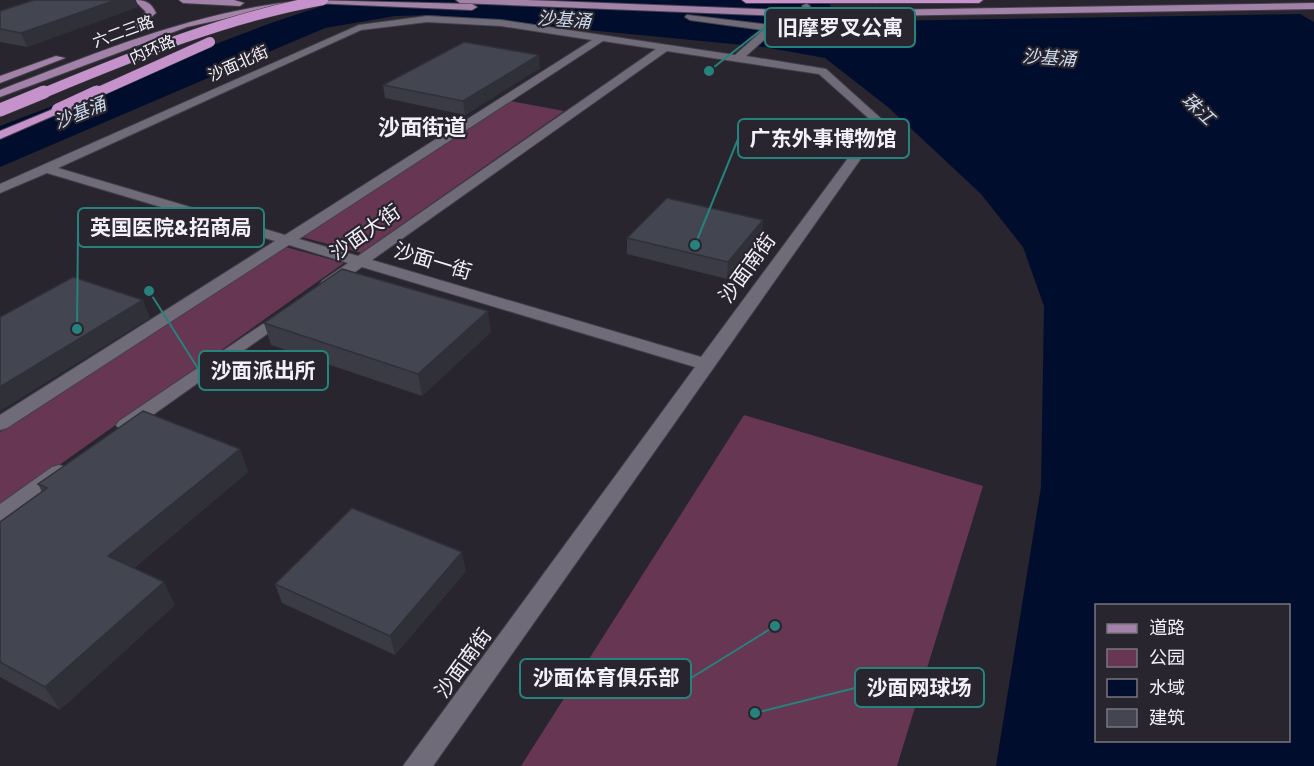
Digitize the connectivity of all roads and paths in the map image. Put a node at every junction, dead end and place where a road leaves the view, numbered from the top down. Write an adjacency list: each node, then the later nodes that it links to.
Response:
1 (138, 0): 20 (main road)
2 (183, 0): 13 (main road)
3 (230, 0): 13 (main road)
4 (291, 0): 29 (highway, bridge)
5 (312, 0): 10 (main road)
6 (460, 0): 14 (main road)
7 (522, 0): 14 (main road)
8 (746, 0): 12 (highway)
9 (979, 0): 12 (highway)
10 (325, 1): 11 (main road); 13 (main road); 24 (main road, 六二三路); 28 (highway, 内环路, bridge); 29 (highway, 内环路, bridge)
11 (355, 1): 16 (main road)
12 (806, 2): 16 (main road); 19 (street)
13 (218, 3): 15 (main road)
14 (1314, 4)
15 (176, 16)
16 (690, 17): 19 (street)
17 (166, 19): 20 (main road, 六二三路)
18 (501, 23): 21 (street, 沙面南街); 31 (street, 沙面北街)
19 (771, 28): 25 (street)
20 (130, 32): 23 (main road, 六二三路)
21 (601, 38): 22 (street, 沙面南街); 33 (street, 沙面大街)
22 (666, 47): 25 (street, 沙面南街); 34 (street, 沙面大街)
23 (83, 49): 24 (main road); 26 (main road, 六二三路)
24 (104, 54): 27 (main road, 六二三路)
25 (739, 57): 37 (street, 沙面南街)
26 (0, 80)
27 (0, 94)
28 (0, 110)
29 (58, 110): 30 (highway, 内环路)
30 (0, 135)
31 (45, 168): 32 (street, 沙面北街); 33 (street, 沙面一街)
32 (0, 189)
33 (284, 239): 34 (street, 沙面一街); 38 (street, 沙面大街)
34 (360, 261): 35 (street, 沙面大街); 37 (street, 沙面一街)
35 (312, 295)
36 (293, 308): 39 (street)
37 (705, 364): 42 (street, 沙面南街)
38 (0, 424)
39 (114, 434)
40 (76, 460): 41 (street)
41 (0, 515)
42 (417, 766)

